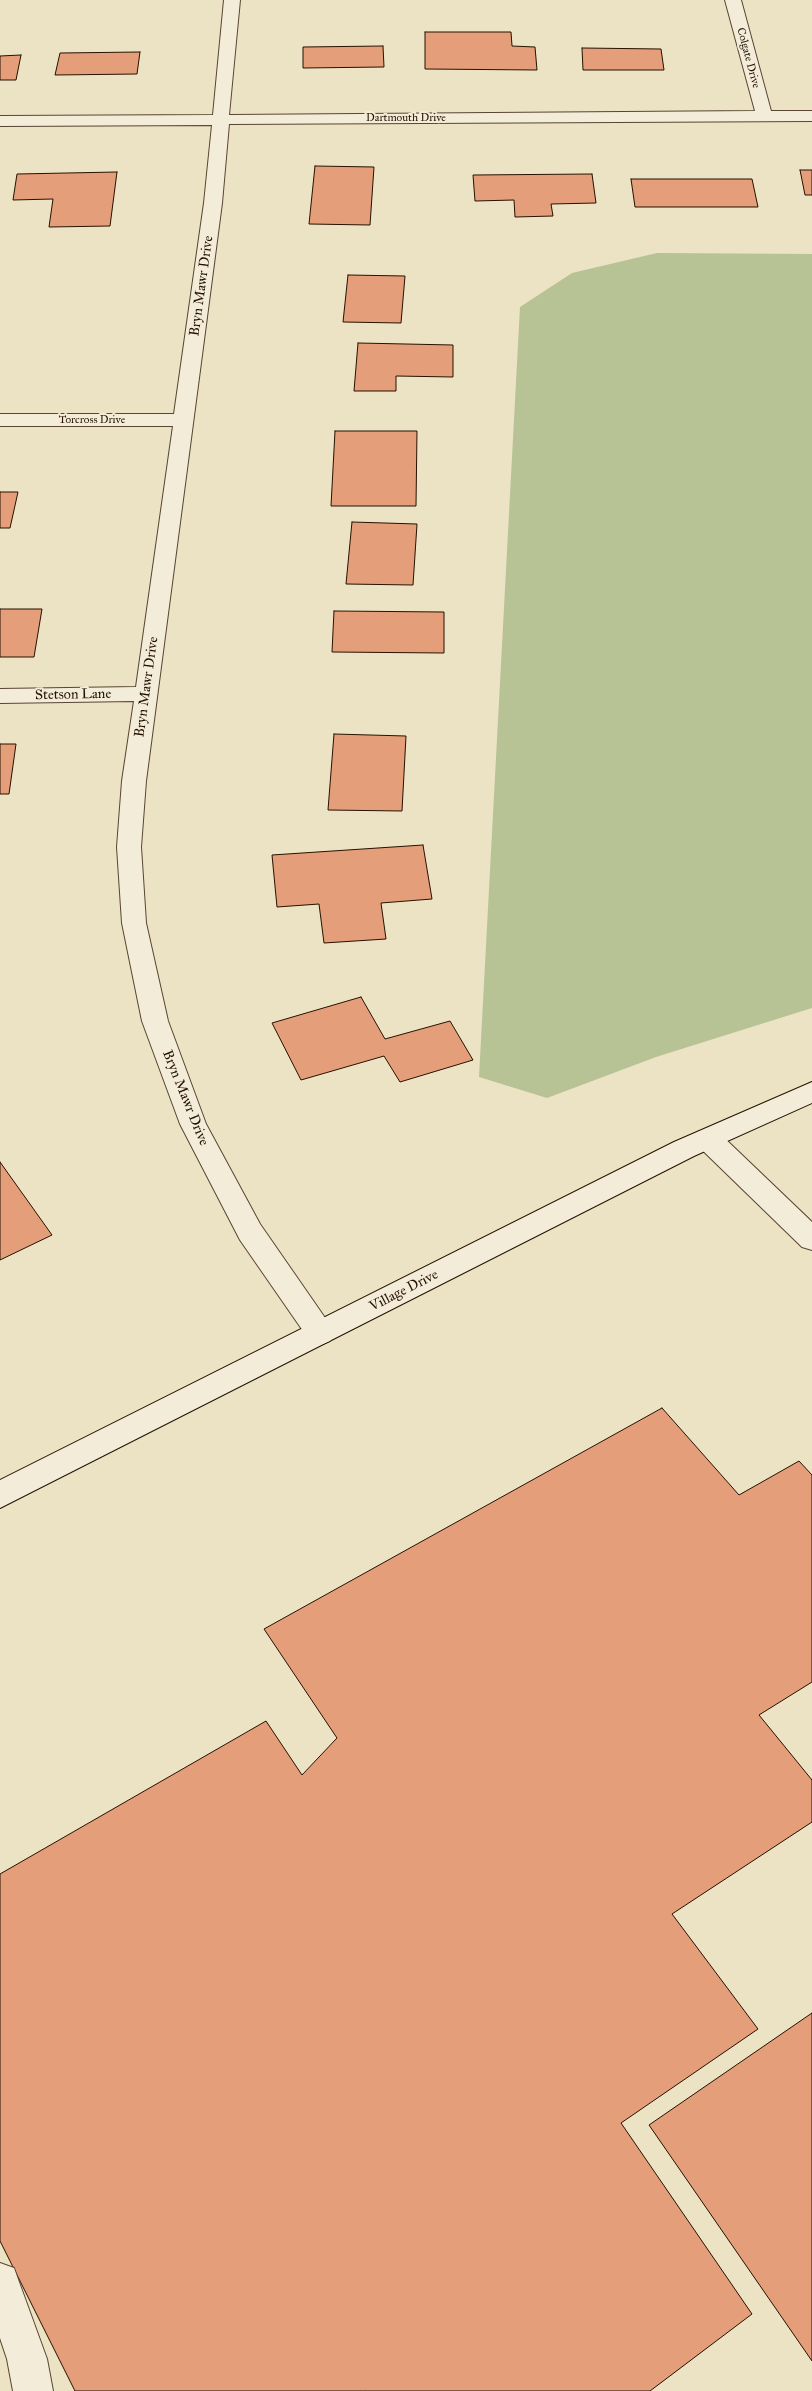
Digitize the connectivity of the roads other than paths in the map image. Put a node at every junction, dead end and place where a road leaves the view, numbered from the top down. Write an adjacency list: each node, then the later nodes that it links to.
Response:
1 (232, 0): 5 (street, Bryn Mawr Drive)
2 (733, 0): 3 (street, Colgate Drive)
3 (764, 116): 4 (street, Dartmouth Drive); 5 (street, Dartmouth Drive)
4 (812, 116)
5 (221, 120): 6 (street, Dartmouth Drive); 8 (street, Bryn Mawr Drive)
6 (0, 121)
7 (0, 420): 8 (street, Torcross Drive)
8 (184, 420): 9 (street, Bryn Mawr Drive)
9 (146, 694): 10 (street, Stetson Lane); 14 (street, Bryn Mawr Drive)
10 (0, 696)
11 (812, 1092): 12 (street, Village Drive)
12 (708, 1139): 13 (street); 14 (street, Village Drive)
13 (812, 1239)
14 (320, 1334): 15 (street, Village Drive)
15 (0, 1496)
16 (0, 2282): 17 (street)
17 (32, 2391)

